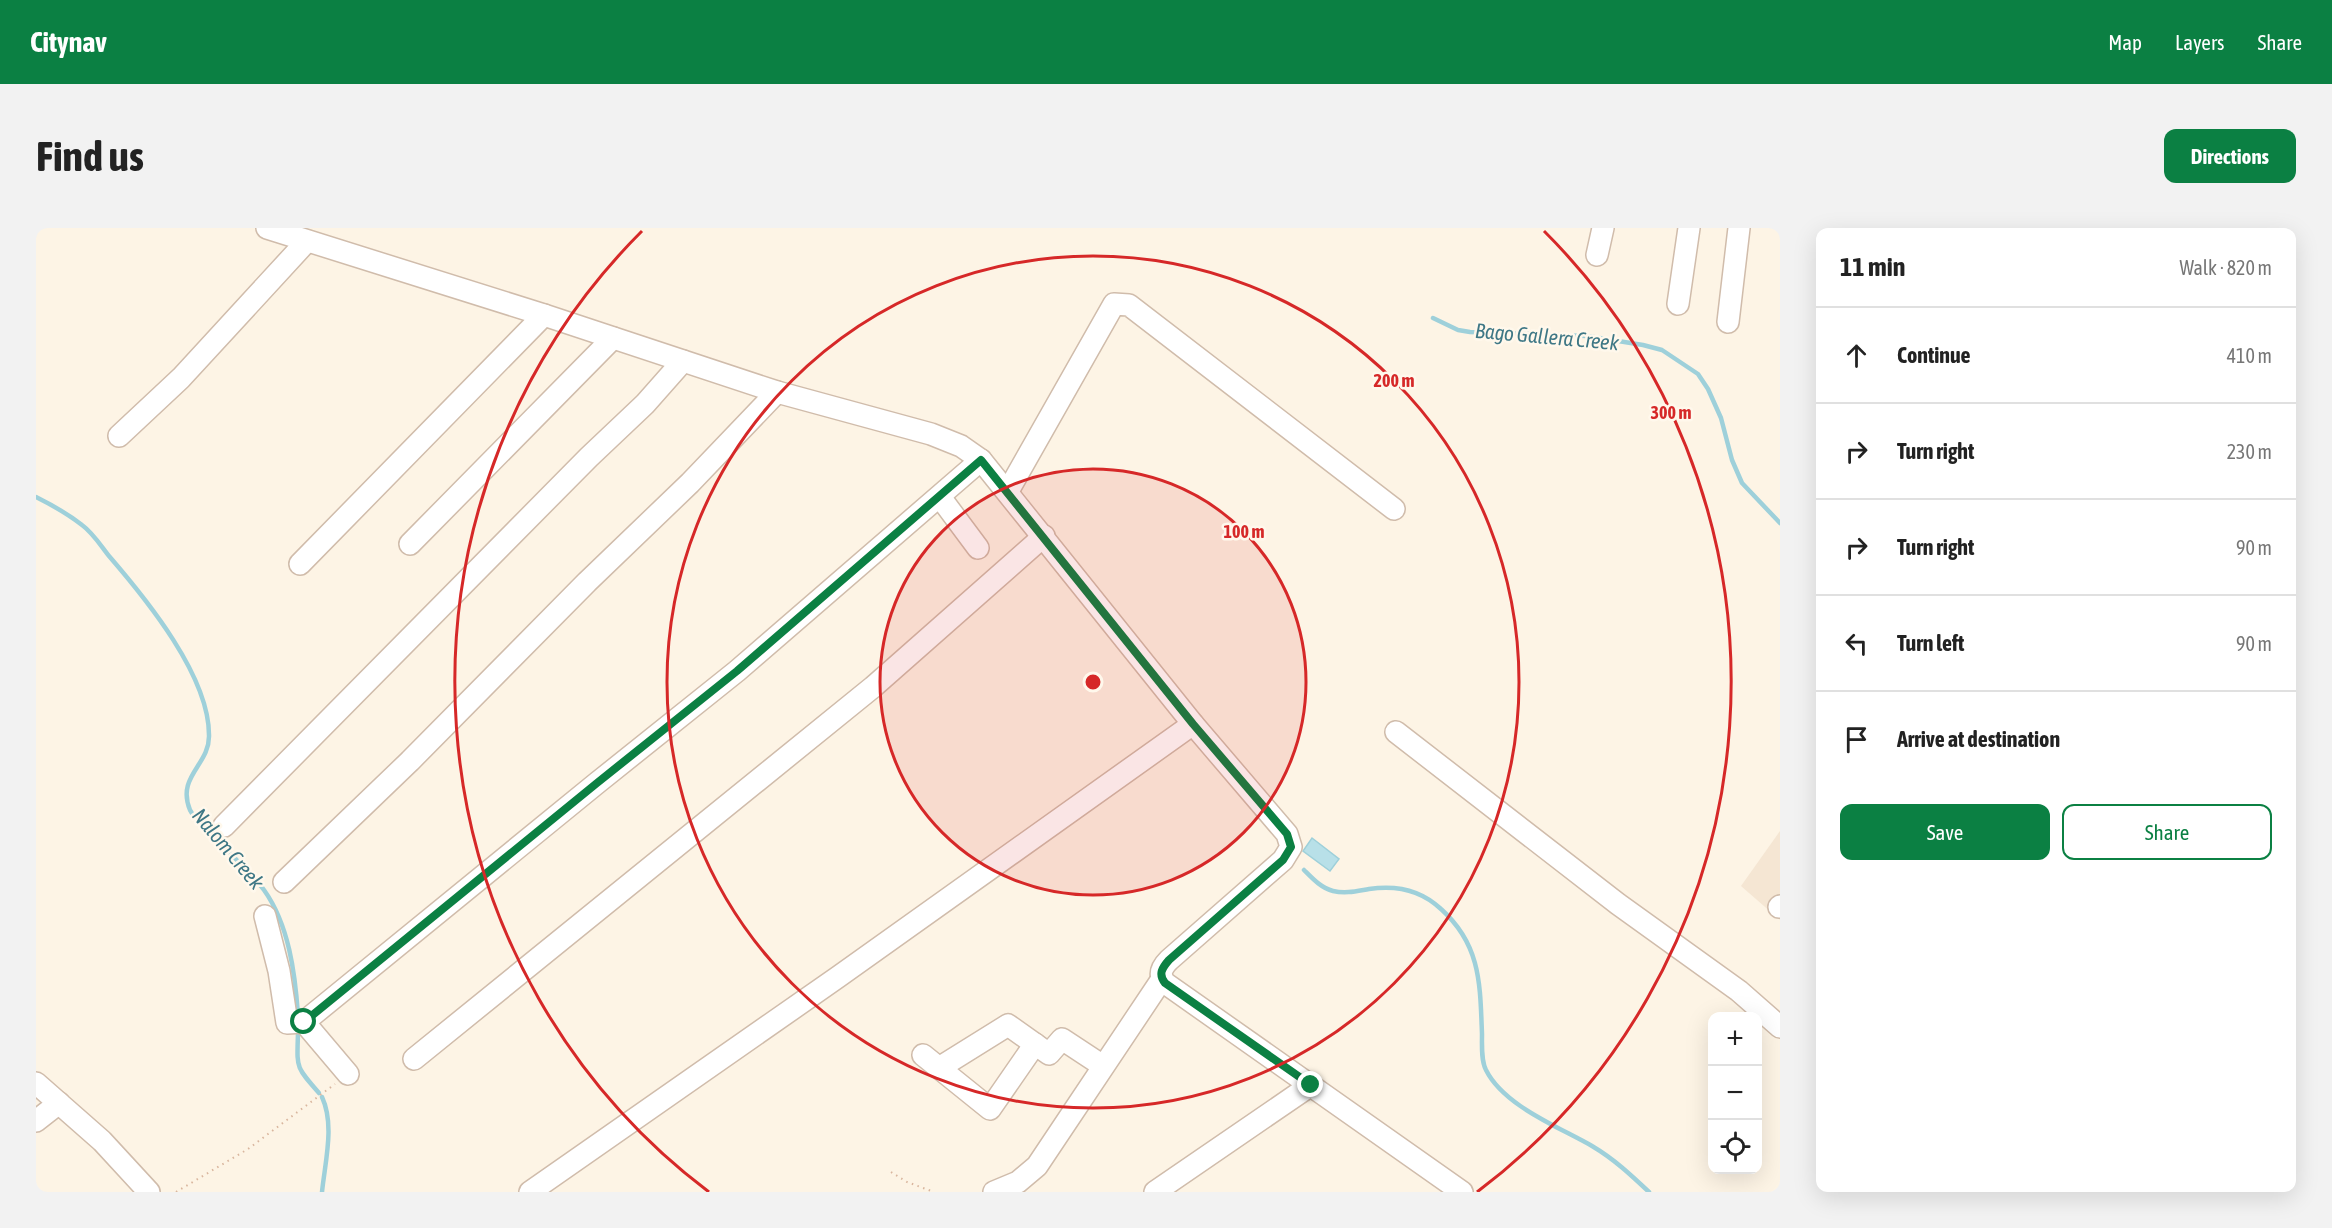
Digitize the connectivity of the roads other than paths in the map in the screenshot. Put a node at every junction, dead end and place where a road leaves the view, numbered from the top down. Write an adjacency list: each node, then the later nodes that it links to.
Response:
1 (267, 228): 5 (street)
2 (1603, 228): 6 (street)
3 (1689, 228): 7 (street)
4 (1739, 228): 9 (street)
5 (307, 241): 8 (street); 13 (street)
6 (1597, 255)
7 (1678, 304)
8 (544, 315): 10 (street); 21 (street)
9 (1728, 322)
10 (613, 338): 11 (street); 19 (street)
11 (683, 361): 12 (street); 24 (street)
12 (777, 392): 14 (street); 25 (street)
13 (119, 435)
14 (981, 460): 15 (street); 16 (street)
15 (1008, 491): 17 (street); 18 (street)
16 (940, 497): 20 (street); 28 (street)
17 (1394, 509)
18 (1044, 537): 22 (street); 31 (street)
19 (410, 544)
20 (978, 548)
21 (300, 564)
22 (1193, 724): 27 (street); 40 (street)
23 (1396, 732): 29 (street)
24 (224, 826)
25 (284, 882)
26 (265, 916): 28 (street)
27 (1162, 979): 32 (street); 35 (street)
28 (304, 1022): 33 (street)
29 (1780, 1027)
30 (1035, 1044): 30 (street); 32 (street)
31 (414, 1059)
32 (1103, 1066): 41 (street)
33 (348, 1074)
34 (36, 1083): 36 (street)
35 (1311, 1085): 38 (street); 42 (street)
36 (59, 1103): 37 (street); 39 (street)
37 (36, 1121)
38 (1458, 1191)
39 (149, 1192)
40 (530, 1192)
41 (994, 1192)
42 (1155, 1192)

